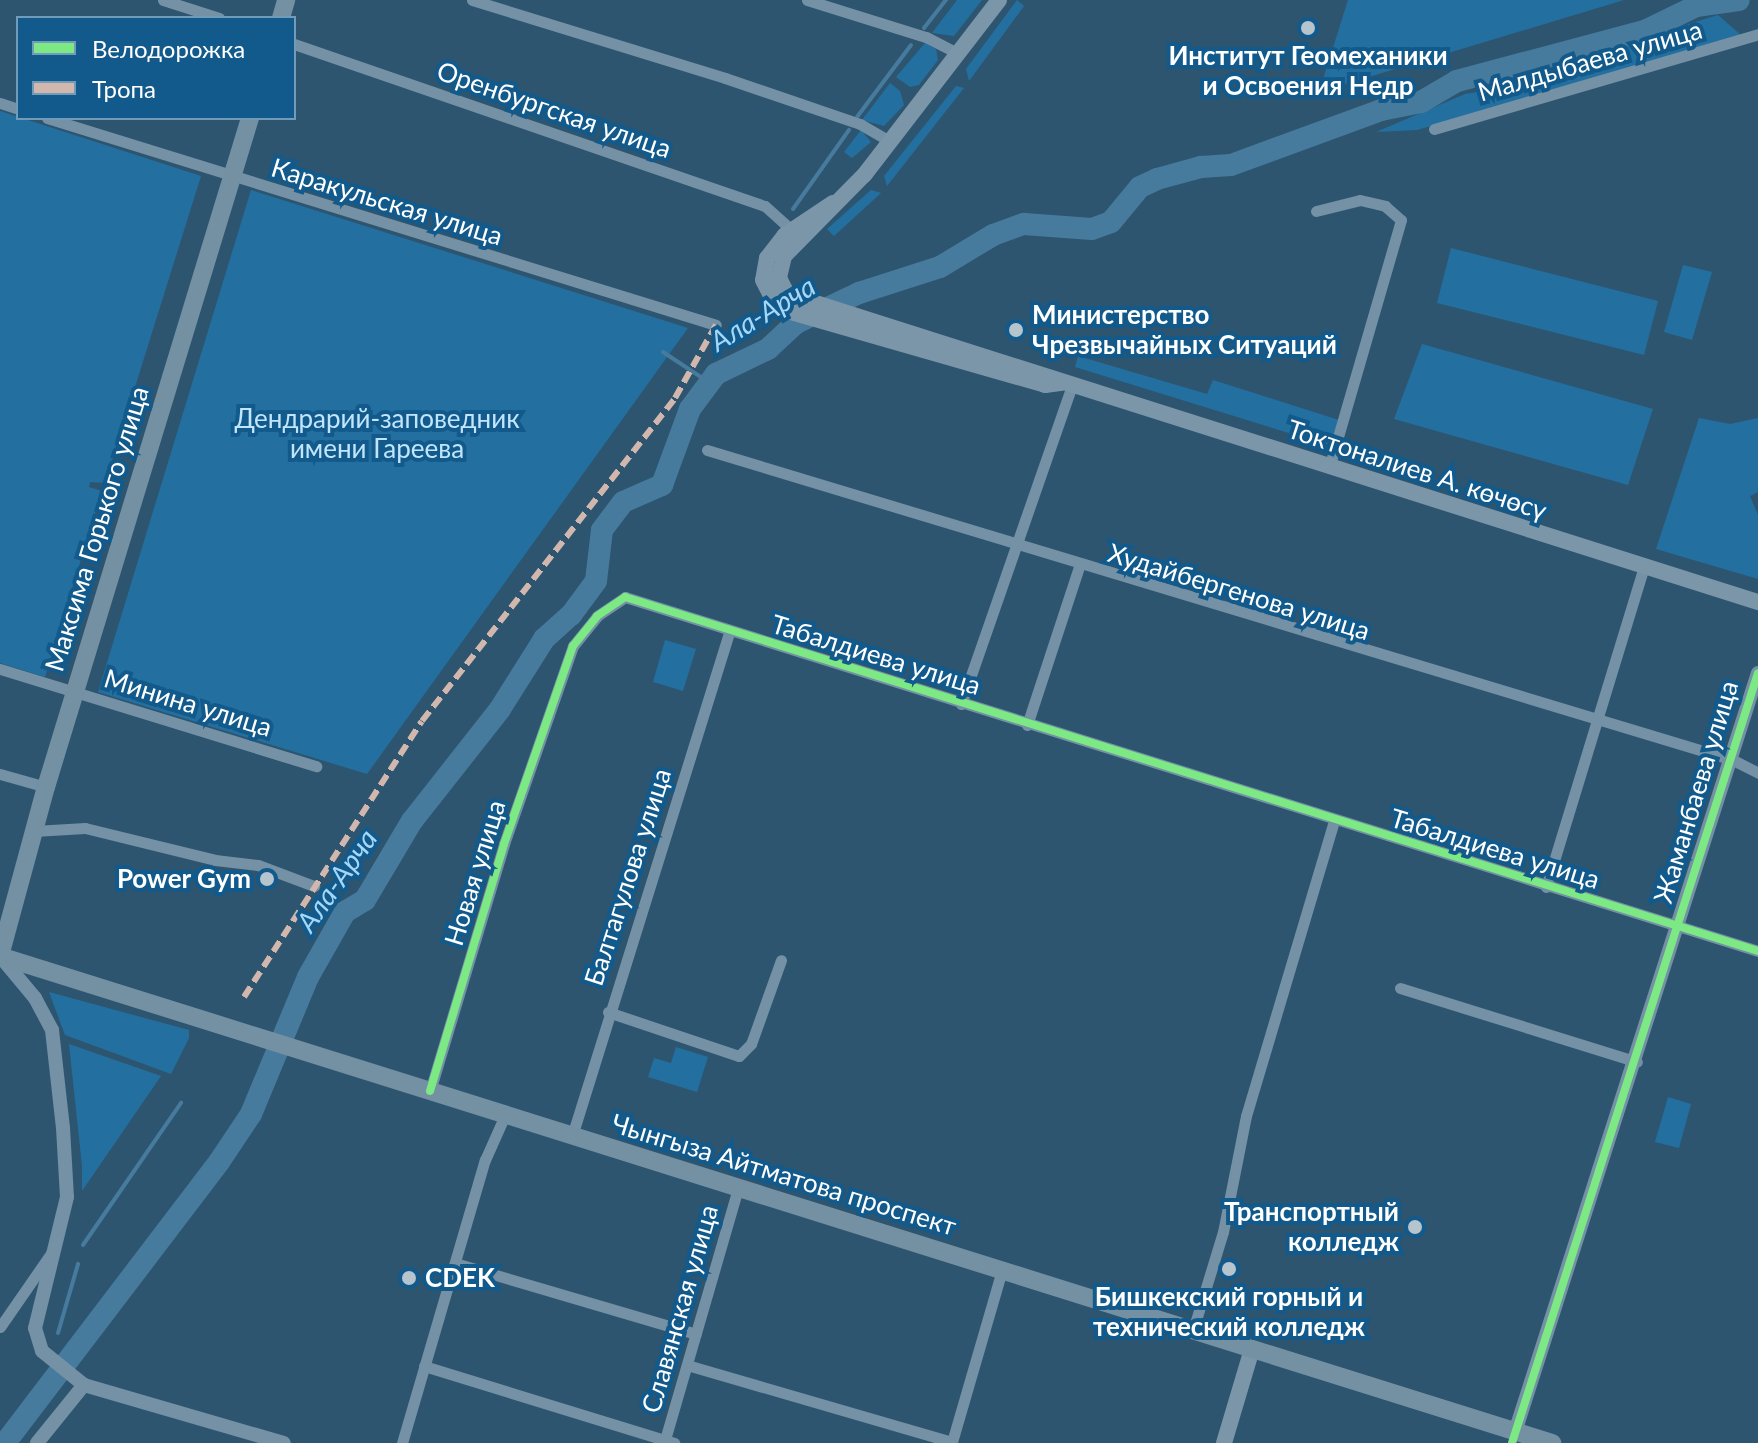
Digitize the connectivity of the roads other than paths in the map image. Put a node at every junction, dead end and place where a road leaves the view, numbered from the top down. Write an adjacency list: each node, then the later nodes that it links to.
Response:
1 (163, 0): 5 (street)
2 (472, 0): 12 (street)
3 (807, 0): 8 (street)
4 (999, 0): 8 (main road)
5 (213, 16)
6 (1758, 34): 11 (street, Малдыбаева улица)
7 (296, 45): 16 (street, Оренбургская улица)
8 (959, 54): 12 (main road)
9 (53, 120): 13 (street, Каракульская улица)
10 (249, 120): 13 (main road, Максима Горького улица)
11 (1434, 129)
12 (891, 142): 14 (main road)
13 (231, 177): 18 (street, Каракульская улица); 30 (main road, Максима Горького улица)
14 (837, 200): 16 (main road); 17 (main road)
15 (1316, 211): 21 (street)
16 (792, 230): 17 (main road)
17 (776, 295): 19 (main road, Токтоналиев А. көчөсү)
18 (716, 325)
19 (1067, 385): 21 (main road, Токтоналиев А. көчөсү); 22 (street)
20 (707, 450): 22 (street, Худайбергенова улица)
21 (1329, 468): 23 (main road, Токтоналиев А. көчөсү)
22 (1015, 547): 24 (street, Худайбергенова улица); 31 (street)
23 (1644, 566): 26 (main road, Токтоналиев А. көчөсү); 32 (street)
24 (1079, 567): 32 (street, Худайбергенова улица); 33 (street)
25 (625, 597): 27 (street, Табалдиева улица); 50 (street, Новая улица)
26 (1758, 602)
27 (729, 633): 31 (street, Табалдиева улица); 48 (street, Балтагулова улица)
28 (0, 669): 30 (street, Минина улица)
29 (1758, 673): 34 (street, Жаманбаева улица)
30 (75, 692): 35 (street, Минина улица); 38 (main road, Максима Горького улица)
31 (961, 704): 33 (street, Табалдиева улица)
32 (1598, 723): 34 (street, Худайбергенова улица); 42 (street)
33 (1027, 725): 39 (street, Табалдиева улица)
34 (1733, 760): 36 (street, Худайбергенова улица); 43 (street, Жаманбаева улица)
35 (316, 766)
36 (1758, 773)
37 (0, 774): 38 (street)
38 (46, 787): 40 (main road, Максима Горького улица)
39 (1334, 821): 42 (street, Табалдиева улица); 58 (street)
40 (34, 831): 41 (street); 45 (main road, Максима Горького улица)
41 (314, 886)
42 (1546, 887): 43 (street, Табалдиева улица)
43 (1681, 924): 44 (street, Табалдиева улица); 49 (street, Жаманбаева улица)
44 (1758, 951)
45 (0, 956): 50 (main road, Чынгыза Айтматова проспект); 54 (street)
46 (781, 960): 48 (street)
47 (1400, 988): 49 (street)
48 (608, 1012): 52 (street, Балтагулова улица)
49 (1637, 1062): 64 (street, Жаманбаева улица)
50 (430, 1091): 51 (main road, Чынгыза Айтматова проспект)
51 (505, 1115): 52 (main road, Чынгыза Айтматова проспект); 55 (street)
52 (572, 1136): 53 (main road, Чынгыза Айтматова проспект)
53 (738, 1188): 56 (main road, Чынгыза Айтматова проспект); 59 (street, Славянская улица)
54 (58, 1248): 57 (street); 63 (street)
55 (455, 1263): 59 (street); 62 (street)
56 (1002, 1270): 58 (main road, Чынгыза Айтматова проспект); 61 (street)
57 (0, 1327)
58 (1193, 1330): 60 (main road, Чынгыза Айтматова проспект)
59 (696, 1334): 61 (street, Славянская улица)
60 (1252, 1349): 64 (main road, Чынгыза Айтматова проспект); 69 (main road)
61 (687, 1365): 65 (street, Славянская улица)
62 (424, 1366): 65 (street); 68 (street)
63 (80, 1383): 66 (street); 67 (street)
64 (1514, 1437): 70 (main road, Чынгыза Айтматова проспект)
65 (668, 1442)
66 (37, 1443)
67 (284, 1443)
68 (402, 1443)
69 (1224, 1443)
70 (1552, 1443)

